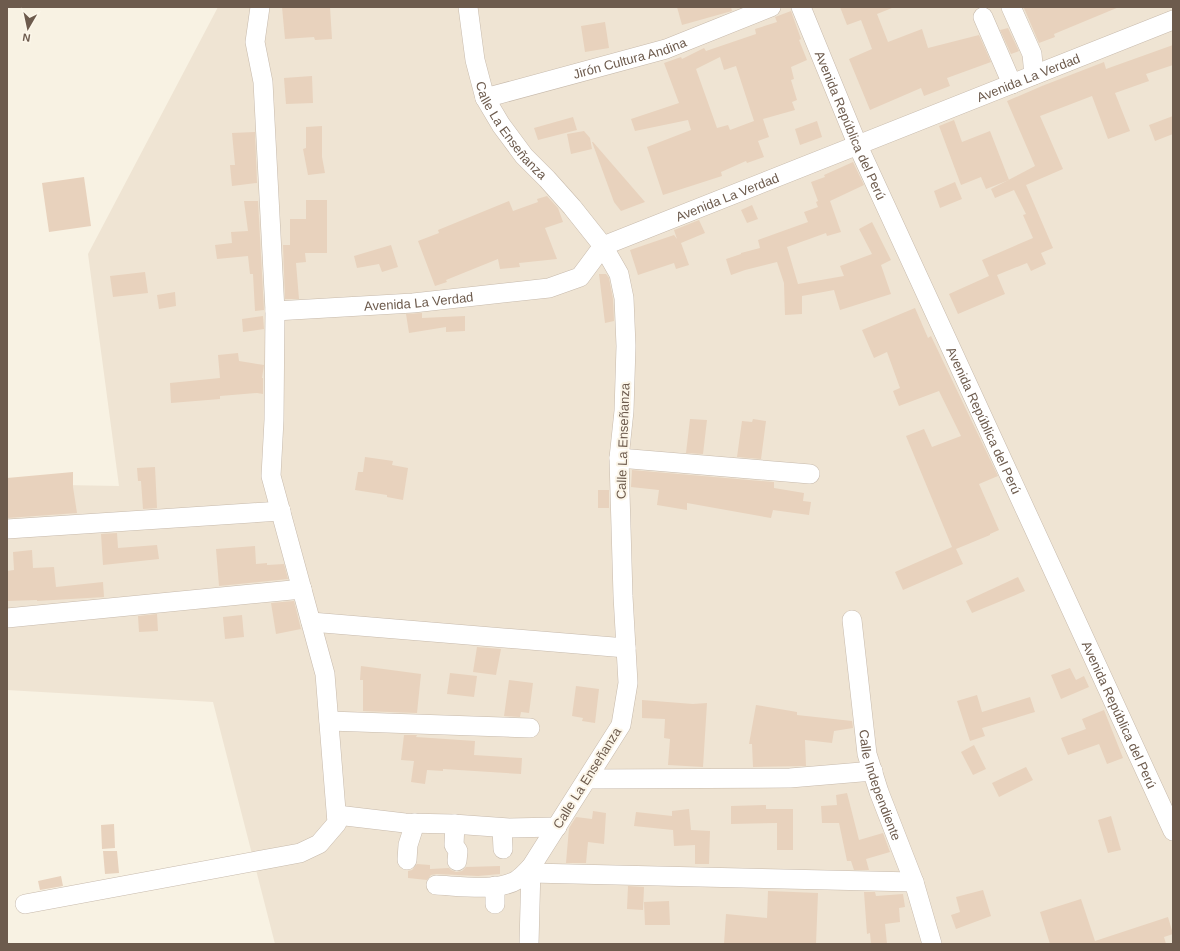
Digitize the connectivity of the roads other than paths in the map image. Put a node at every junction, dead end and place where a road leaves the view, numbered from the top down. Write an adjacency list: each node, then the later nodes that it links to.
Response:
1 (260, 7): 13 (street)
2 (468, 7): 10 (street, Calle La Enseñanza)
3 (771, 7): 10 (street, Jirón Cultura Andina)
4 (801, 7): 11 (street, Avenida República del Perú)
5 (1011, 7): 8 (street)
6 (983, 17): 9 (street)
7 (1173, 20): 8 (street, Avenida La Verdad)
8 (1034, 75): 9 (street, Avenida La Verdad)
9 (1012, 84): 11 (street, Avenida La Verdad)
10 (485, 98): 12 (street, Calle La Enseñanza)
11 (858, 146): 12 (street, Avenida La Verdad); 32 (street, Avenida República del Perú)
12 (603, 246): 13 (street, Avenida La Verdad); 14 (street, Calle La Enseñanza)
13 (275, 311): 16 (street)
14 (620, 458): 15 (street); 22 (street, Calle La Enseñanza)
15 (810, 474)
16 (281, 511): 17 (street); 18 (street)
17 (7, 529)
18 (302, 589): 19 (street); 21 (street)
19 (7, 618)
20 (852, 620): 25 (street, Calle Independiente)
21 (311, 622): 22 (street); 23 (street)
22 (626, 648): 26 (street, Calle La Enseñanza)
23 (329, 721): 24 (street); 27 (street)
24 (530, 728)
25 (873, 771): 26 (street); 37 (street, Calle Independiente)
26 (588, 779): 30 (street, Calle La Enseñanza)
27 (337, 815): 28 (street); 39 (street)
28 (415, 823): 29 (street); 34 (street)
29 (455, 824): 31 (street); 35 (street)
30 (557, 827): 31 (street); 36 (street, Calle La Enseñanza)
31 (502, 828): 33 (street)
32 (1173, 831)
33 (503, 849)
34 (407, 860)
35 (457, 861)
36 (531, 870): 37 (street); 38 (street, Calle La Enseñanza); 40 (street)
37 (914, 882): 41 (street, Calle Independiente)
38 (436, 884)
39 (26, 904)
40 (529, 944)
41 (932, 944)

